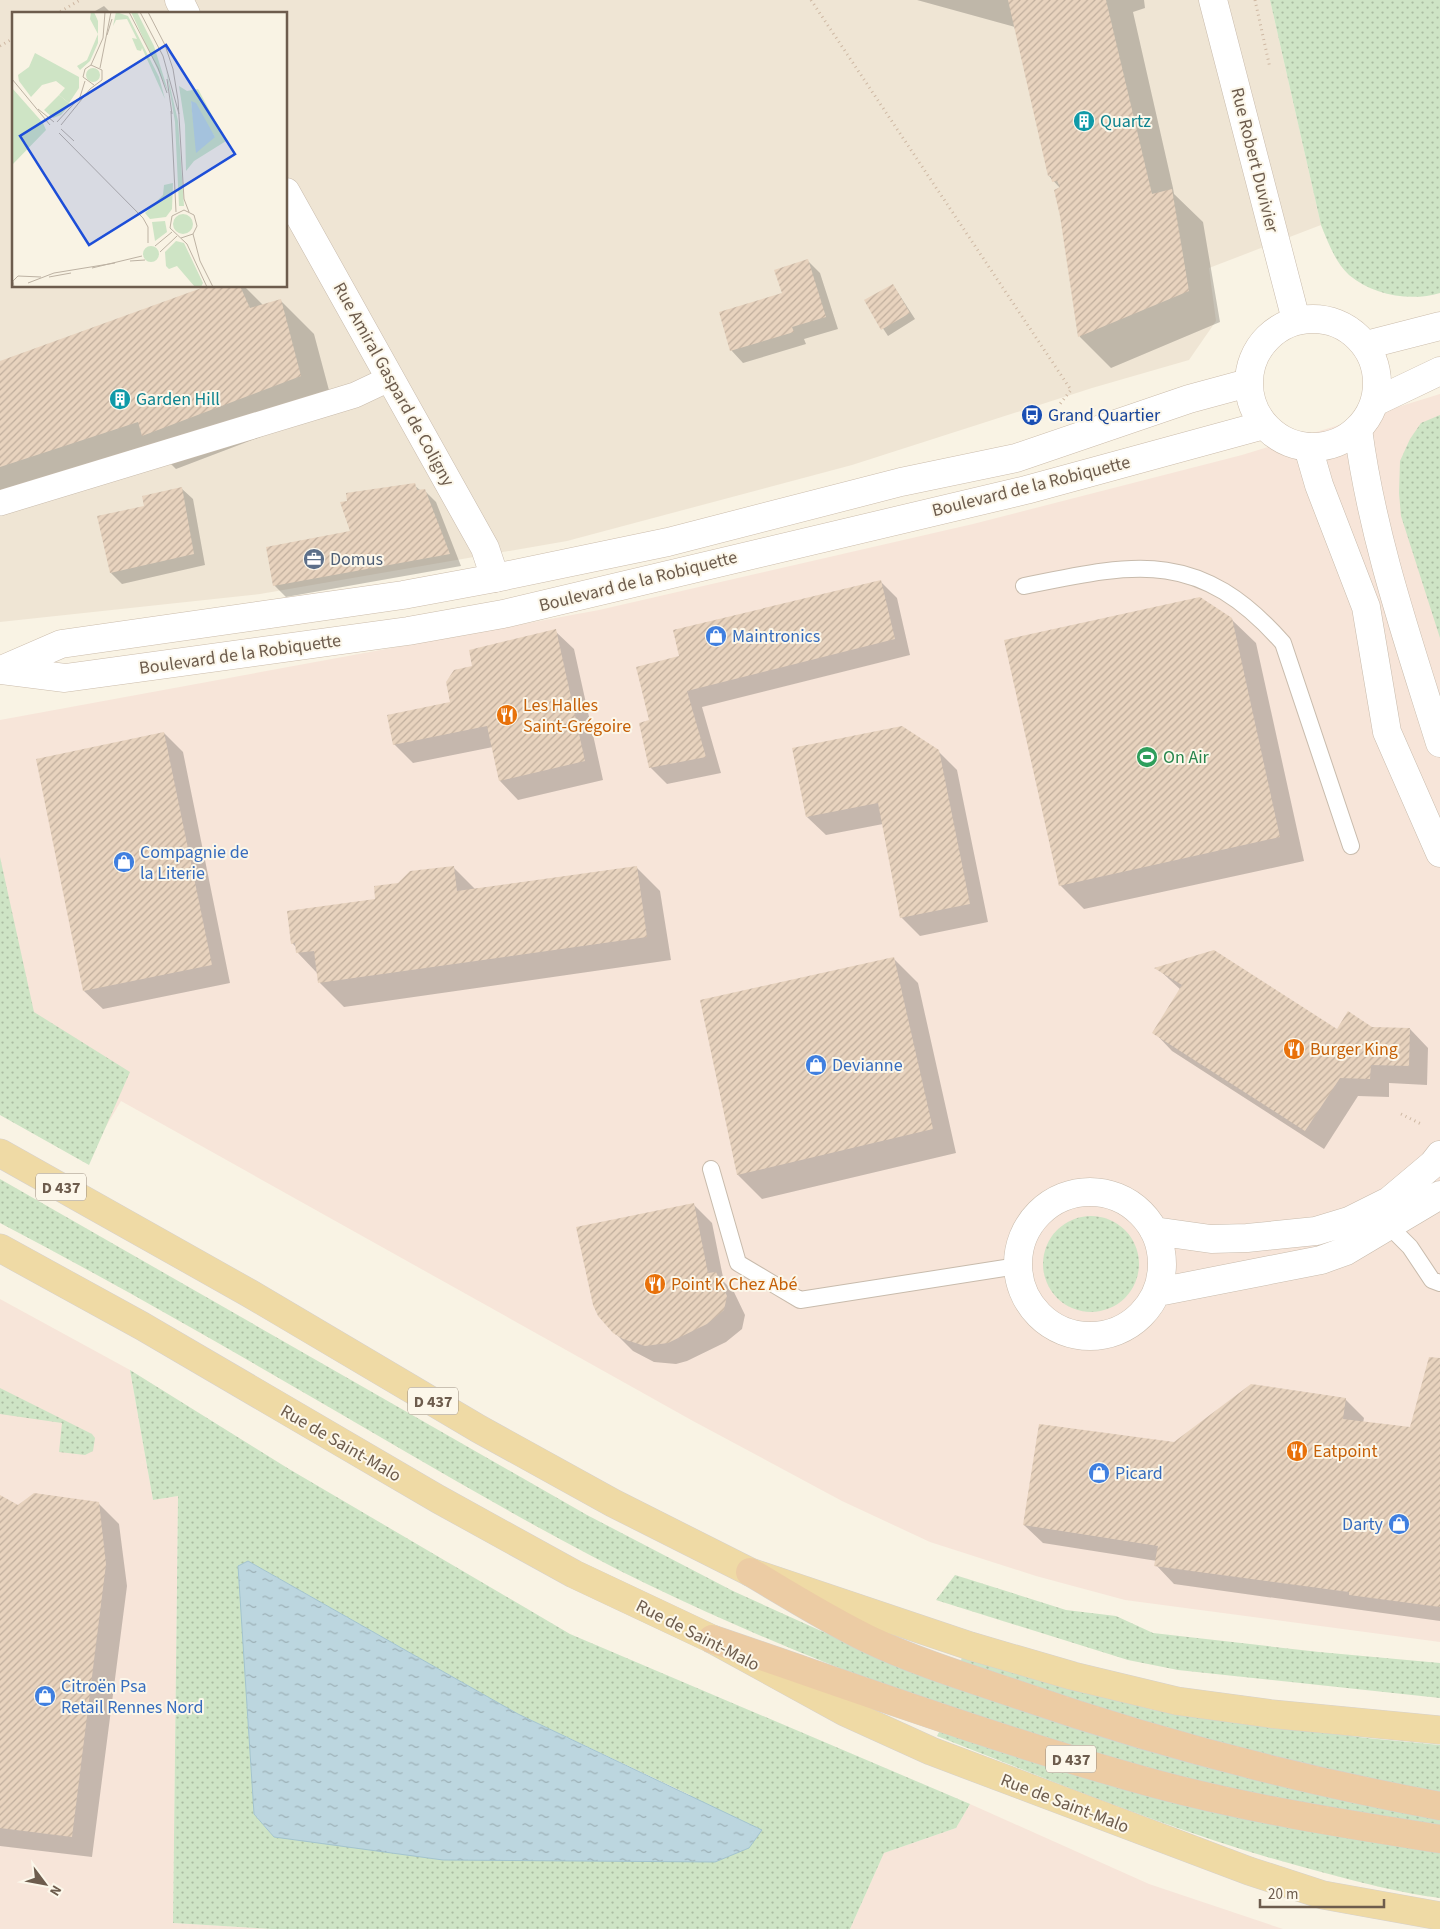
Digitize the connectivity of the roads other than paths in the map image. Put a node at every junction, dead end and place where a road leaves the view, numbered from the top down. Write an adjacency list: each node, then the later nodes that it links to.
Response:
1 (179, 0): 3 (main road)
2 (1214, 0): 5 (main road, Rue Robert Duvivier)
3 (185, 12)
4 (288, 196): 9 (main road, Rue Amiral Gaspard de Coligny)
5 (1296, 320): 7 (main road); 10 (main road)
6 (1440, 326): 7 (main road)
7 (1366, 345): 11 (main road)
8 (1440, 371): 11 (main road)
9 (390, 378): 15 (street); 16 (main road, Rue Amiral Gaspard de Coligny)
10 (1248, 383): 12 (main road); 16 (main road, Boulevard de la Robiquette)
11 (1375, 402): 13 (main road)
12 (1264, 425): 14 (main road); 18 (main road, Boulevard de la Robiquette)
13 (1358, 429): 14 (main road); 19 (main road)
14 (1308, 448): 21 (main road)
15 (0, 503)
16 (495, 578): 18 (main road, Boulevard de la Robiquette)
17 (1024, 586): 20 (lane)
18 (1, 670)
19 (1440, 743)
20 (1351, 846)
21 (1440, 853)
22 (0, 1153): 32 (main road, D 437)
23 (1440, 1155): 27 (main road)
24 (711, 1169): 29 (lane)
25 (1440, 1195): 26 (main road)
26 (1390, 1227): 30 (lane); 31 (main road)
27 (1154, 1231): 29 (main road); 31 (main road)
28 (0, 1248): 33 (main road, Rue de Saint-Malo / D 437)
29 (1018, 1266): 31 (main road)
30 (1440, 1283)
31 (1158, 1292)
32 (750, 1572): 34 (main road); 35 (highway, D 437)
33 (712, 1639): 36 (highway, D 437); 37 (main road, Rue de Saint-Malo)
34 (1440, 1730)
35 (1440, 1806)
36 (1440, 1839)
37 (1440, 1916)

